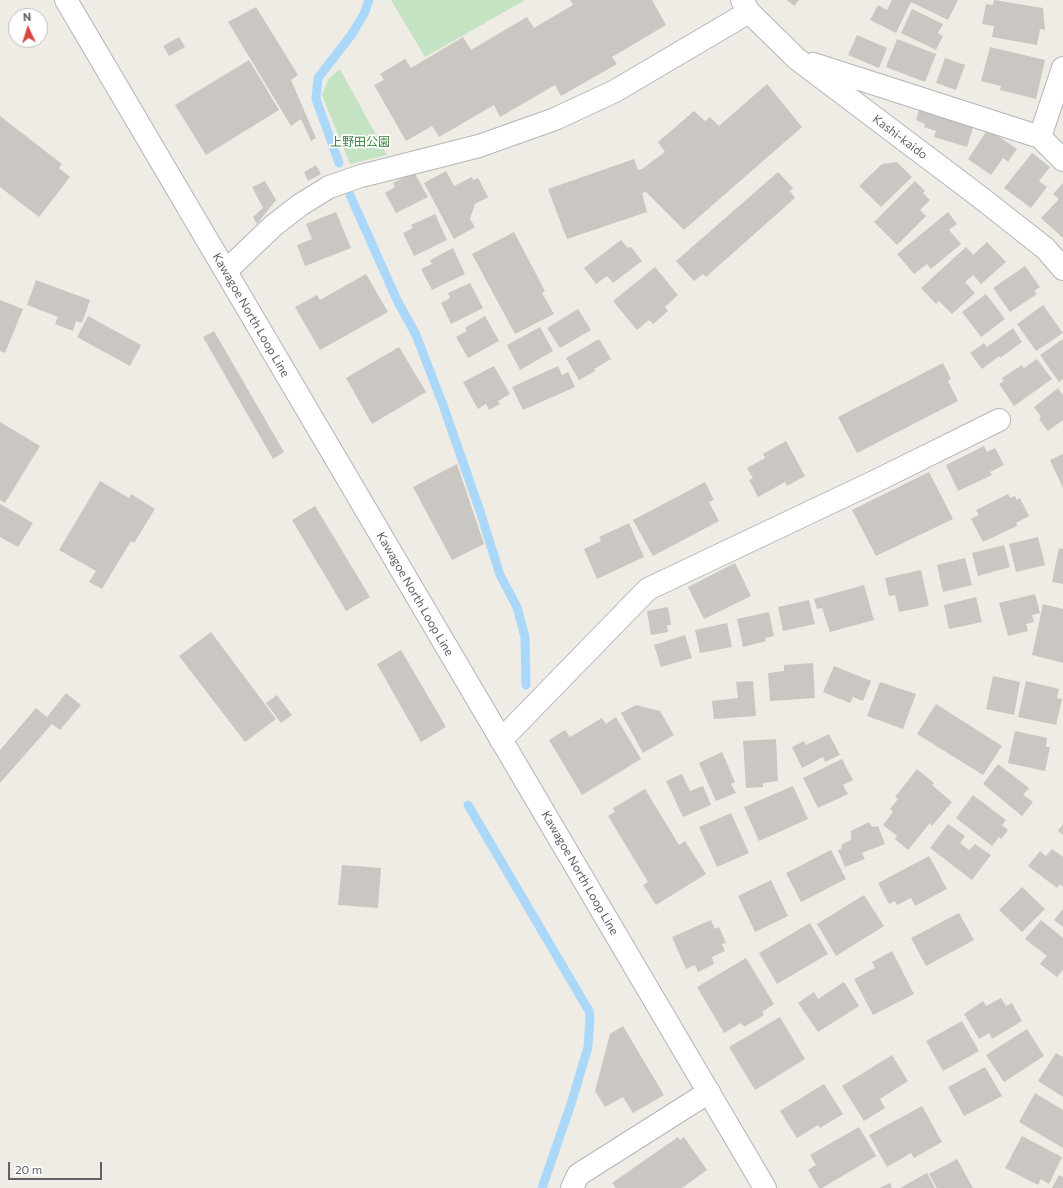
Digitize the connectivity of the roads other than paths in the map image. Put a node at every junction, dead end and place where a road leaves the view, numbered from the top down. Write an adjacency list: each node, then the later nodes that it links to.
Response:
1 (66, 0): 8 (street, Kawagoe North Loop Line)
2 (746, 6): 3 (street, Kashi-kaido); 8 (street)
3 (797, 59): 5 (street); 7 (street, Kashi-kaido)
4 (1063, 68): 5 (street)
5 (1040, 137): 6 (street)
6 (1063, 160)
7 (1063, 269)
8 (226, 271): 10 (street, Kawagoe North Loop Line)
9 (999, 420): 10 (street)
10 (501, 740): 11 (street, Kawagoe North Loop Line)
11 (708, 1092): 12 (street); 13 (street, Kawagoe North Loop Line)
12 (572, 1188)
13 (765, 1188)

